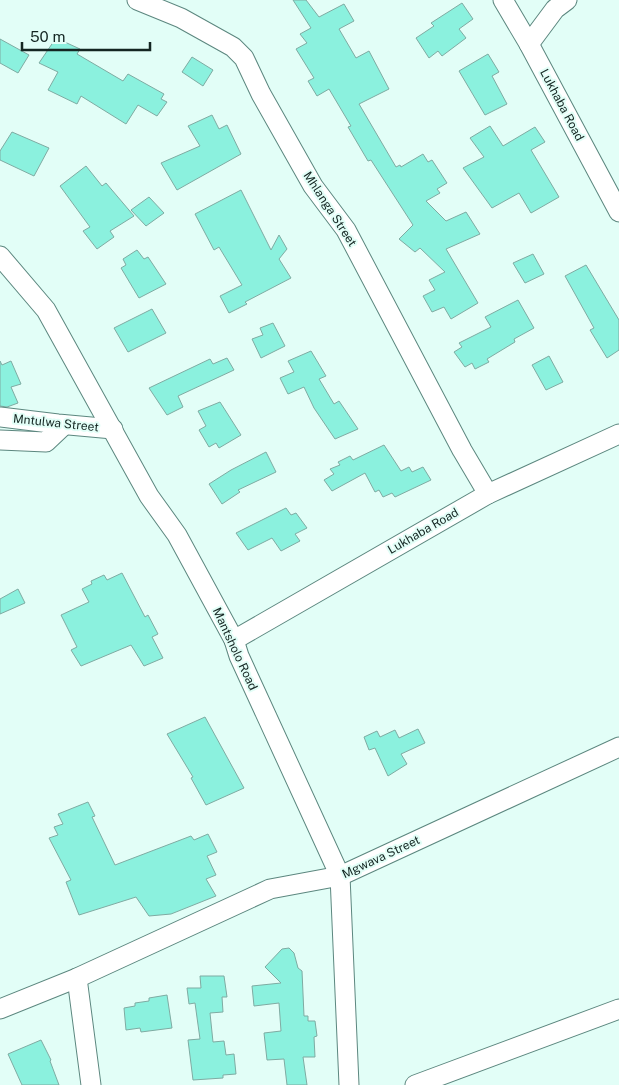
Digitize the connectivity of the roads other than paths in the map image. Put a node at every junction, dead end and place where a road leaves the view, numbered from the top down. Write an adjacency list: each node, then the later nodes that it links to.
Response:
1 (137, 0): 12 (street, Mhlanga Street)
2 (503, 0): 4 (street, Lukhaba Road)
3 (567, 0): 4 (street)
4 (530, 44): 5 (street, Lukhaba Road)
5 (619, 212)
6 (0, 256): 9 (street, Mantsholo Road)
7 (0, 417): 8 (street, Mntulwa Street)
8 (64, 425): 9 (street, Mntulwa Street); 11 (street)
9 (113, 429): 13 (street, Mantsholo Road)
10 (619, 434): 12 (street, Lukhaba Road)
11 (0, 440)
12 (488, 494): 13 (street, Lukhaba Road)
13 (234, 640): 15 (street, Mantsholo Road)
14 (619, 747): 15 (street, Mgwava Street)
15 (340, 876): 16 (street, Mgwava Street); 20 (street, Mantsholo Road)
16 (77, 978): 17 (street, Mgwava Street); 19 (street)
17 (0, 1008)
18 (619, 1009): 21 (street)
19 (91, 1085)
20 (349, 1085)
21 (416, 1085)

